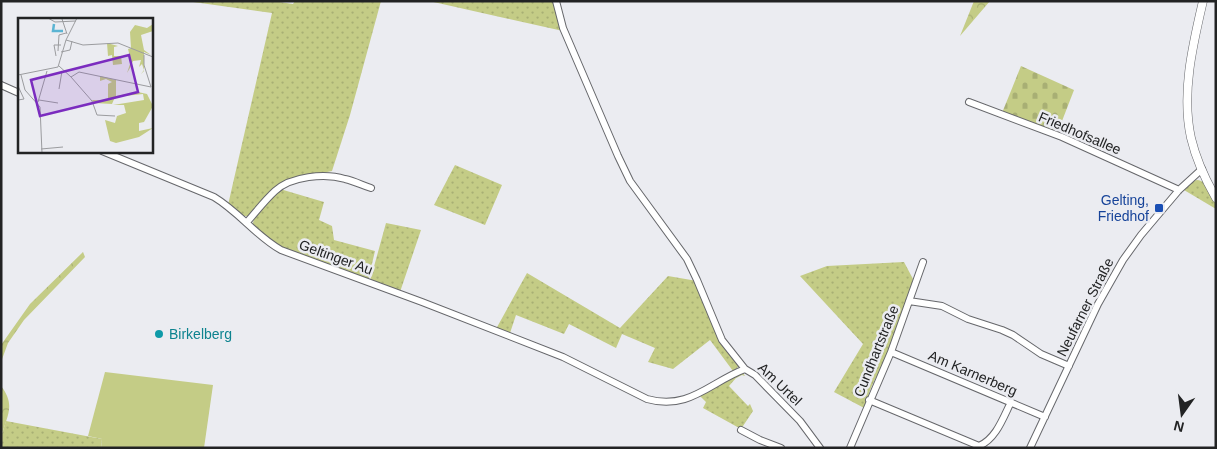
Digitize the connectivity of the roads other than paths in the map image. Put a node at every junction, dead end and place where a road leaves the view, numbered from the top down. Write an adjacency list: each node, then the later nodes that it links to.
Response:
1 (556, 1): 17 (street)
2 (1203, 1): 7 (street)
3 (1, 85): 4 (street)
4 (18, 93)
5 (969, 102): 9 (street, Friedhofsallee)
6 (104, 152): 11 (street, Geltinger Au)
7 (1202, 169): 9 (street, Neufarner Straße); 10 (street)
8 (371, 188): 11 (street)
9 (1179, 190): 16 (street, Neufarner Straße)
10 (1216, 198)
11 (247, 222): 15 (street, Geltinger Au)
12 (923, 262): 13 (street, Cundhartstraße)
13 (909, 301): 14 (street, Cundhartstraße); 16 (street)
14 (891, 352): 18 (street, Cundhartstraße); 19 (street, Am Karnerberg)
15 (575, 362): 17 (street, Am Urtel)
16 (1069, 366): 20 (street, Neufarner Straße)
17 (745, 369): 23 (street, Am Urtel)
18 (869, 400): 19 (street); 24 (street, Cundhartstraße)
19 (1011, 402): 20 (street, Am Karnerberg)
20 (1045, 417): 25 (street, Neufarner Straße)
21 (741, 430): 22 (street)
22 (781, 448)
23 (820, 448)
24 (850, 448)
25 (1030, 448)

